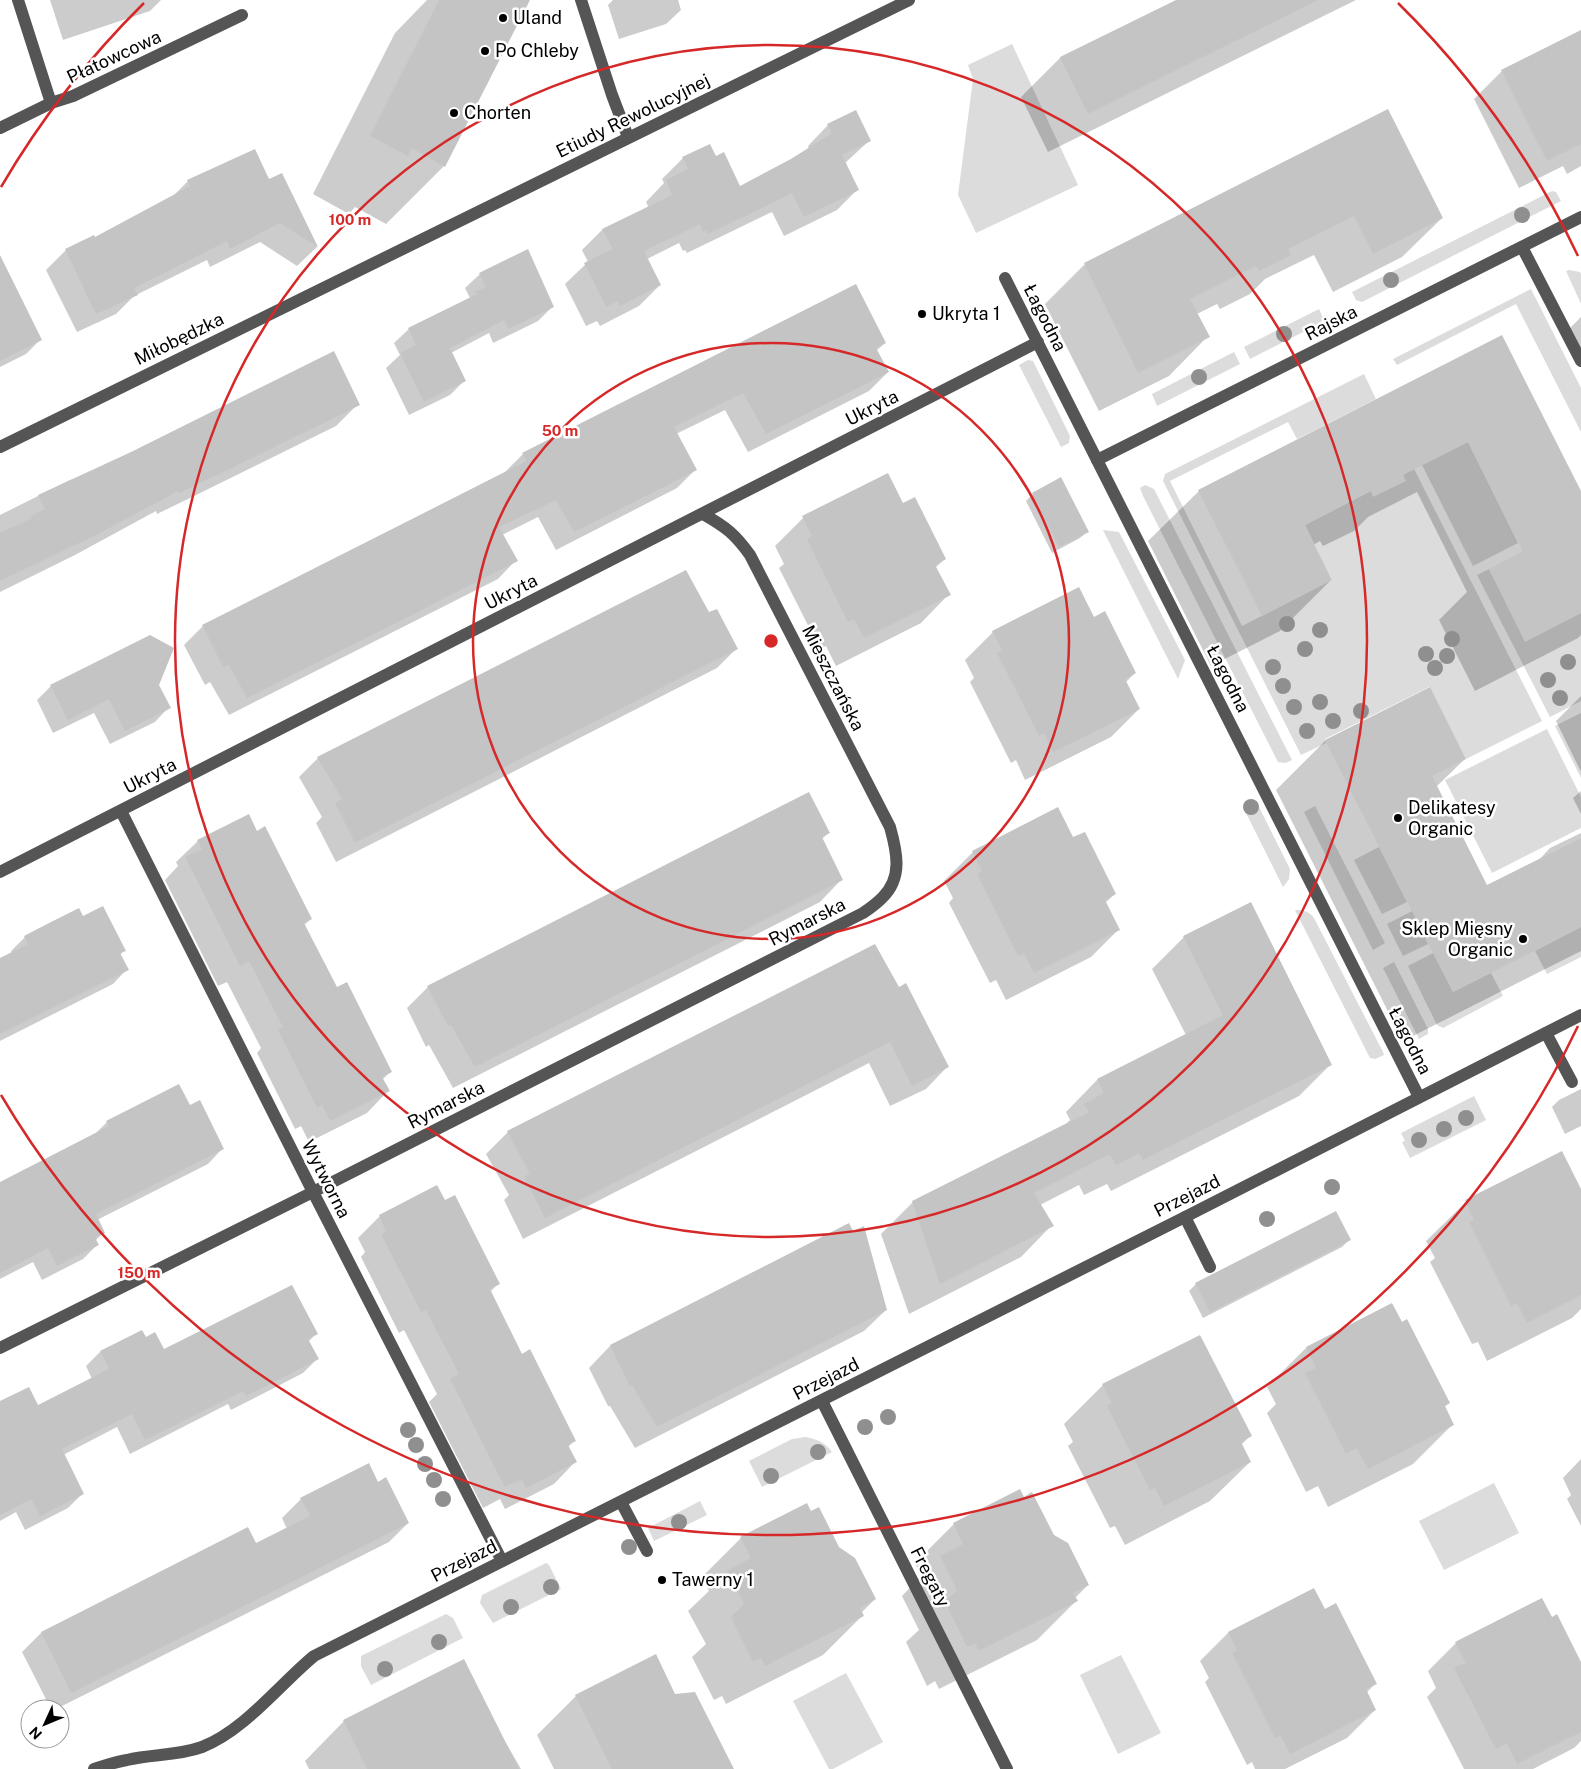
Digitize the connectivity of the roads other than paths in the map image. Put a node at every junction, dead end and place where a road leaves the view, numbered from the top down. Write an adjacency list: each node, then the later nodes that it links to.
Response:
1 (18, 0): 5 (street)
2 (581, 0): 7 (street)
3 (909, 0): 7 (street, Etiudy Rewolucyjnej)
4 (242, 15): 5 (street, Płatowcowa)
5 (51, 103): 6 (street, Płatowcowa)
6 (0, 128)
7 (628, 137): 10 (street, Etiudy Rewolucyjnej)
8 (1581, 217): 9 (street, Rajska)
9 (1522, 247): 13 (street); 15 (street, Rajska)
10 (373, 263): 14 (street, Miłobędzka)
11 (1005, 278): 12 (street, Łagodna)
12 (1038, 342): 15 (street, Łagodna); 16 (street, Ukryta)
13 (1581, 361)
14 (0, 446)
15 (1097, 460): 23 (street, Łagodna)
16 (703, 514): 17 (street, Ukryta); 19 (street, Mieszczańska)
17 (121, 811): 18 (street, Ukryta); 24 (street, Wytworna)
18 (0, 872)
19 (895, 877): 24 (street, Rymarska)
20 (1581, 1015): 21 (street, Przejazd)
21 (1546, 1032): 22 (street); 23 (street, Przejazd)
22 (1572, 1082)
23 (1419, 1097): 25 (street, Przejazd)
24 (313, 1192): 27 (street, Rymarska); 31 (street, Wytworna)
25 (1185, 1217): 26 (street); 28 (street, Przejazd)
26 (1210, 1267)
27 (0, 1348)
28 (822, 1400): 29 (street, Przejazd); 33 (street, Fregaty)
29 (621, 1502): 30 (street); 31 (street, Przejazd)
30 (646, 1552)
31 (502, 1561): 32 (street, Przejazd)
32 (94, 1769)
33 (1007, 1769)

